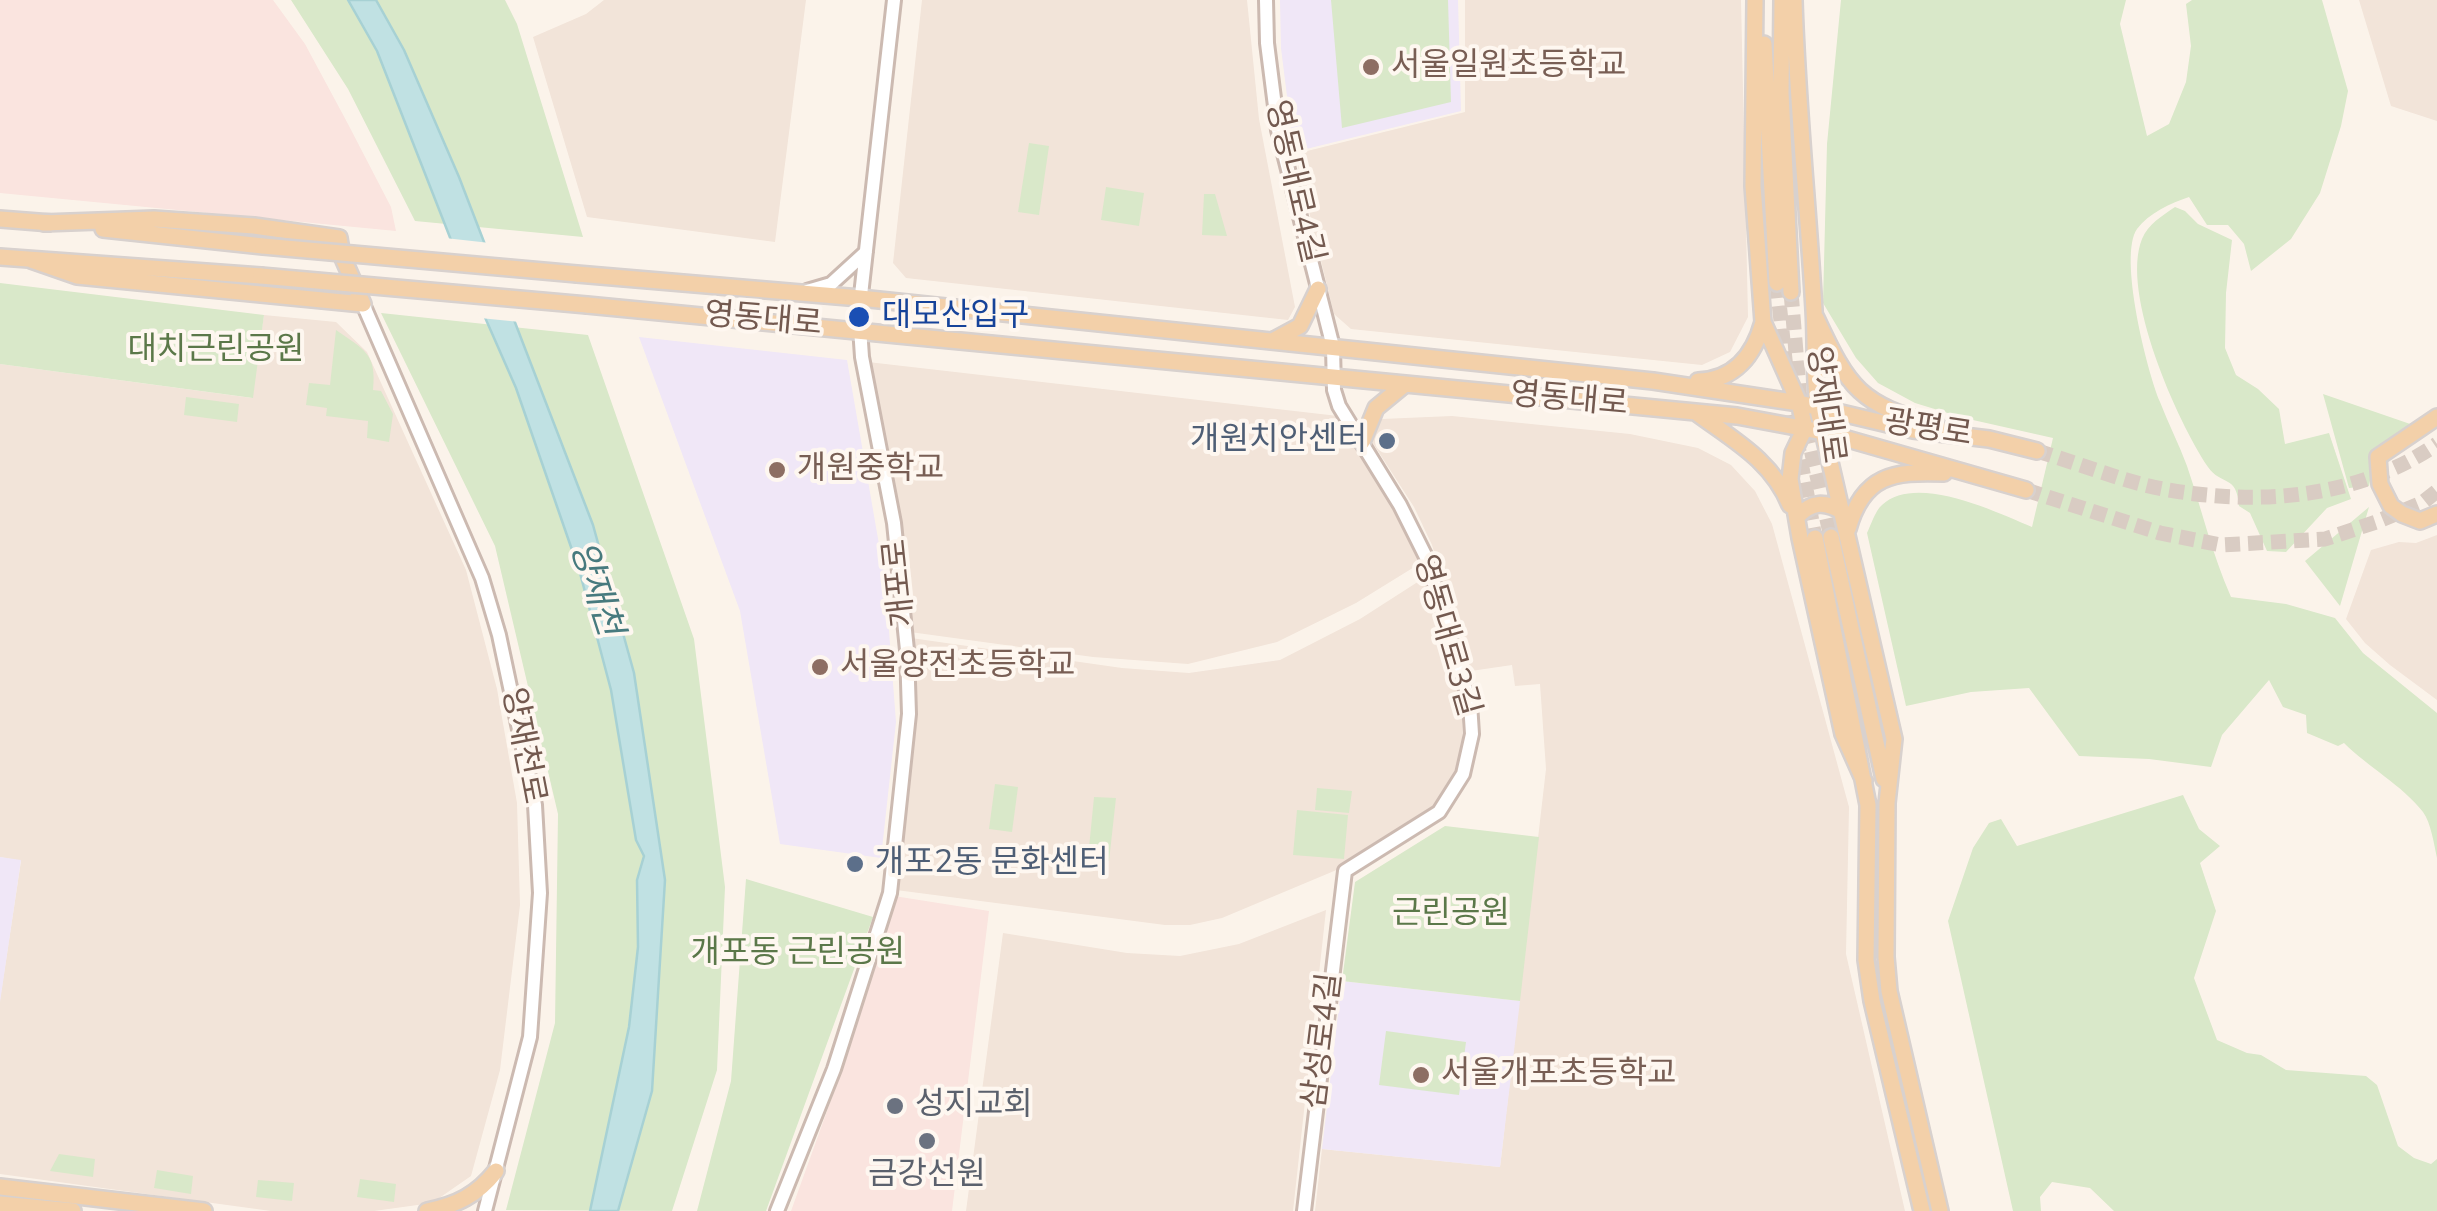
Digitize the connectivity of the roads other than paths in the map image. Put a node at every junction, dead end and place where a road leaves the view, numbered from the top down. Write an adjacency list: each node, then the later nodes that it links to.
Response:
1 (894, 0): 9 (street, 개포로)
2 (1266, 0): 12 (street, 영동대로4길)
3 (1755, 0): 17 (main road, 양재대로)
4 (1763, 0): 5 (main road)
5 (1782, 0)
6 (1794, 0): 16 (main road, 양재대로)
7 (4, 218): 8 (main road, 영동대로)
8 (44, 223): 13 (main road, 영동대로, bridge); 15 (main road)
9 (866, 252): 13 (street); 14 (street, 개포로)
10 (0, 257): 11 (main road, 영동대로)
11 (31, 260): 15 (main road); 18 (main road, 영동대로, bridge)
12 (1318, 289): 19 (main road); 20 (street, 영동대로4길)
13 (801, 292): 14 (main road, 영동대로)
14 (860, 298): 18 (street, 개포로); 19 (main road, 영동대로)
15 (363, 304): 41 (street, 양재천로)
16 (1814, 314): 24 (main road, 양재대로); 29 (main road)
17 (1763, 322): 21 (main road); 23 (main road, 양재대로)
18 (860, 329): 20 (main road, 영동대로); 48 (street, 개포로)
19 (1272, 340): 20 (main road, 영동대로)
20 (1334, 362): 21 (main road, 영동대로); 22 (main road, 영동대로); 30 (street, 영동대로3길)
21 (1654, 381): 23 (main road, 영동대로)
22 (1404, 385): 25 (main road, 영동대로); 30 (main road)
23 (1799, 404): 24 (main road, 영동대로); 27 (main road, 양재대로)
24 (1818, 410): 28 (main road, 양재대로); 29 (main road, 광평로)
25 (1696, 412): 27 (main road, 영동대로); 38 (main road)
26 (2437, 416): 35 (main road)
27 (1804, 428): 28 (main road, 영동대로); 36 (main road, 양재대로)
28 (1823, 432): 32 (main road, 광평로); 34 (main road, 양재대로)
29 (1989, 439): 31 (main road, 광평로)
30 (1362, 442): 40 (street, 영동대로3길)
31 (2037, 451)
32 (1971, 475): 33 (main road, 광평로); 37 (main road)
33 (2026, 490)
34 (1843, 512): 36 (main road); 37 (main road, 양재대로)
35 (2437, 514)
36 (1797, 518): 38 (main road, 양재대로)
37 (1848, 529): 39 (main road, 양재대로)
38 (1815, 538): 39 (main road, 양재대로); 50 (main road, 양재대로)
39 (1888, 803): 51 (main road, 양재대로)
40 (1345, 871): 49 (street, 삼성로4길)
41 (496, 1171): 46 (main road); 47 (street, 양재천로)
42 (0, 1186): 45 (main road)
43 (0, 1204): 44 (main road)
44 (73, 1211)
45 (204, 1211)
46 (427, 1211)
47 (485, 1211)
48 (777, 1211)
49 (1304, 1211)
50 (1922, 1211)
51 (1940, 1211)

